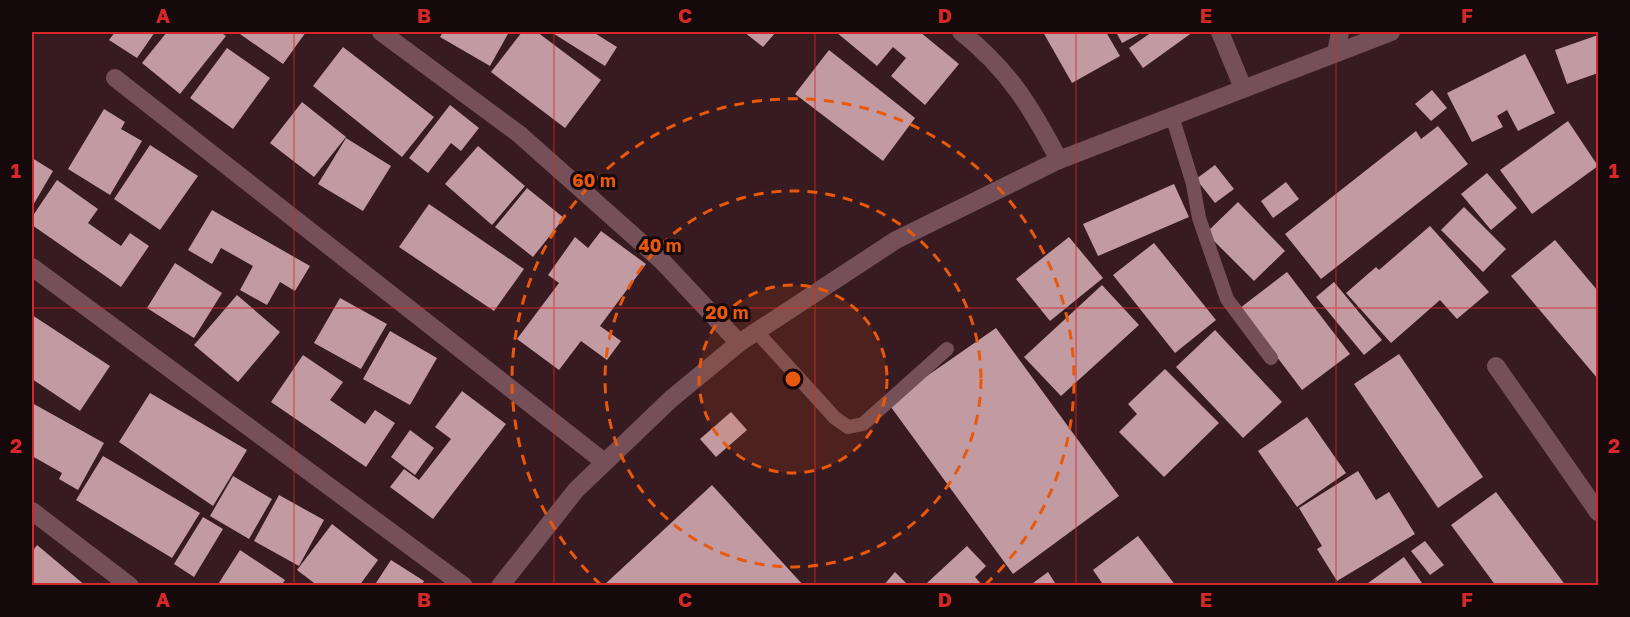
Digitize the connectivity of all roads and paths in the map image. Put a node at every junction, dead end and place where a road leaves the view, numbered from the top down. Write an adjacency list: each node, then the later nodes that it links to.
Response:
1 (381, 32): 13 (street)
2 (962, 32): 10 (street)
3 (1220, 32): 8 (street)
4 (1340, 32): 6 (street)
5 (1391, 32): 6 (street)
6 (1336, 52): 8 (street)
7 (115, 78): 17 (street)
8 (1243, 88): 9 (street)
9 (1172, 116): 10 (street); 15 (lane)
10 (1059, 160): 12 (street)
11 (32, 267): 21 (street)
12 (756, 331): 13 (street); 14 (lane)
13 (739, 342): 17 (street)
14 (947, 349)
15 (1271, 358)
16 (1496, 366): 19 (street)
17 (603, 461): 22 (street)
18 (32, 511): 20 (street)
19 (1599, 512)
20 (130, 585)
21 (464, 585)
22 (500, 585)

